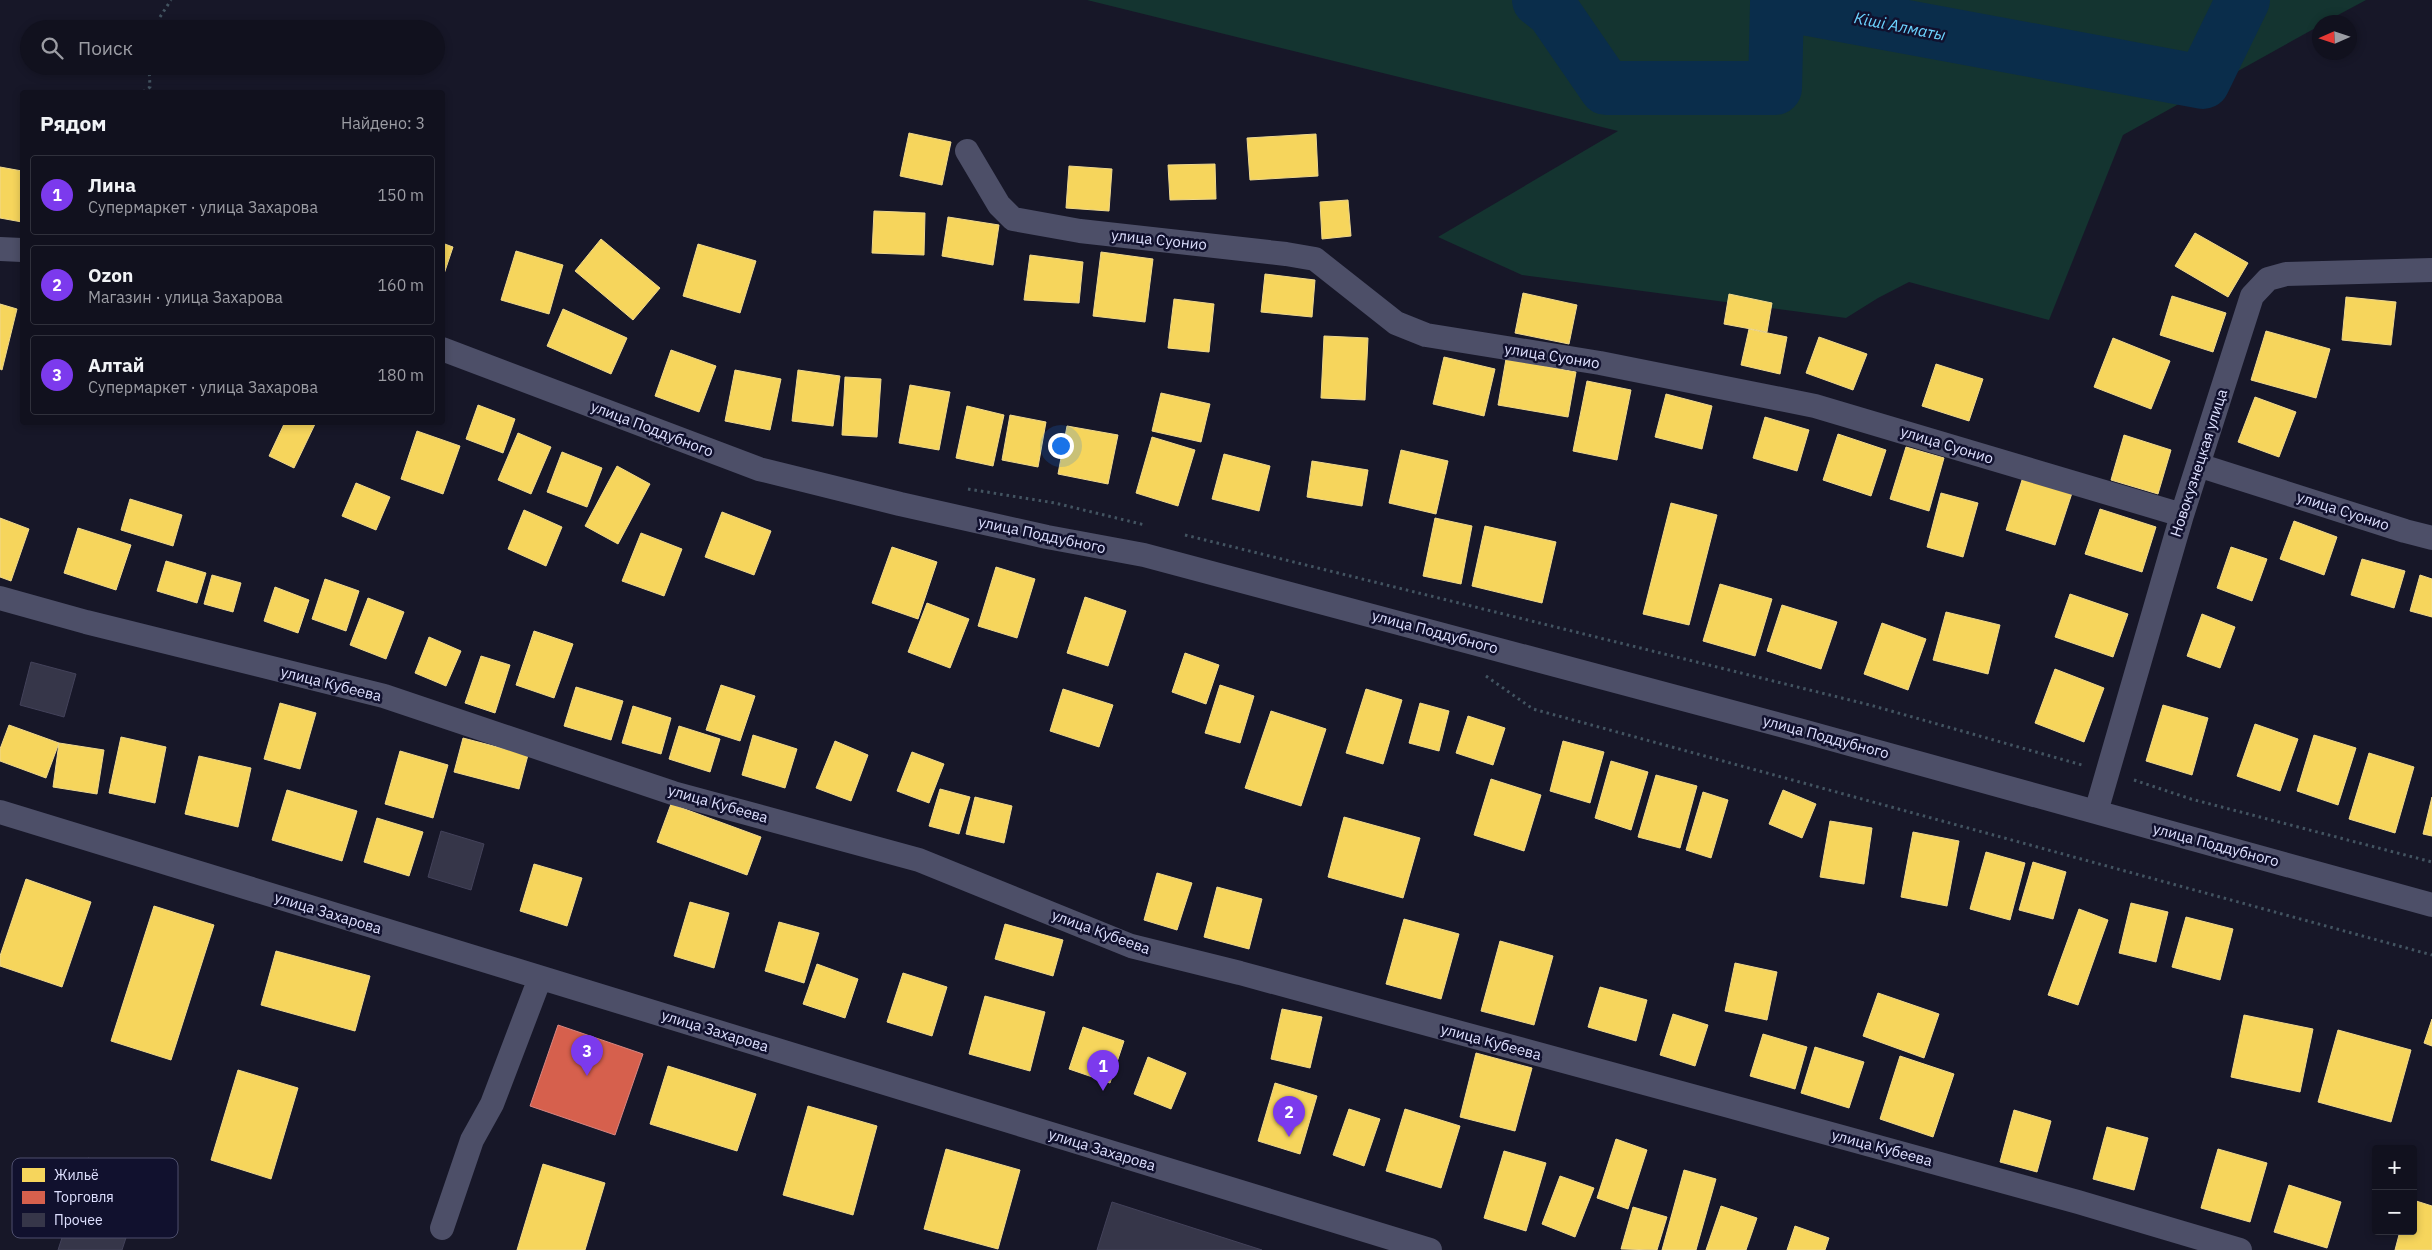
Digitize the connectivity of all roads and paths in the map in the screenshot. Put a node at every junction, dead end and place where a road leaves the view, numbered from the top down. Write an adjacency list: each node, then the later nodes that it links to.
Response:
1 (171, 0): 2 (path)
2 (159, 20)
3 (149, 75): 4 (path)
4 (146, 90)
5 (967, 151): 12 (street, улица Суонио)
6 (0, 249): 7 (street)
7 (20, 250)
8 (2432, 270): 10 (street, Новокузнецкая улица)
9 (445, 350): 20 (street, улица Поддубного)
10 (2198, 465): 12 (street, Новокузнецкая улица); 15 (street, улица Суонио)
11 (959, 488): 13 (path)
12 (2182, 515): 18 (street, Новокузнецкая улица)
13 (1152, 527)
14 (1181, 534): 18 (path)
15 (2432, 538)
16 (0, 598): 27 (street, улица Кубеева)
17 (1478, 671): 23 (path)
18 (2108, 772): 20 (street, Новокузнецкая улица); 21 (path)
19 (0, 812): 24 (street, улица Захарова)
20 (2096, 812): 22 (street, улица Поддубного)
21 (2432, 862)
22 (2432, 904)
23 (2432, 955)
24 (540, 978): 25 (street); 26 (street, улица Захарова)
25 (442, 1228)
26 (1430, 1250)
27 (2240, 1250)

